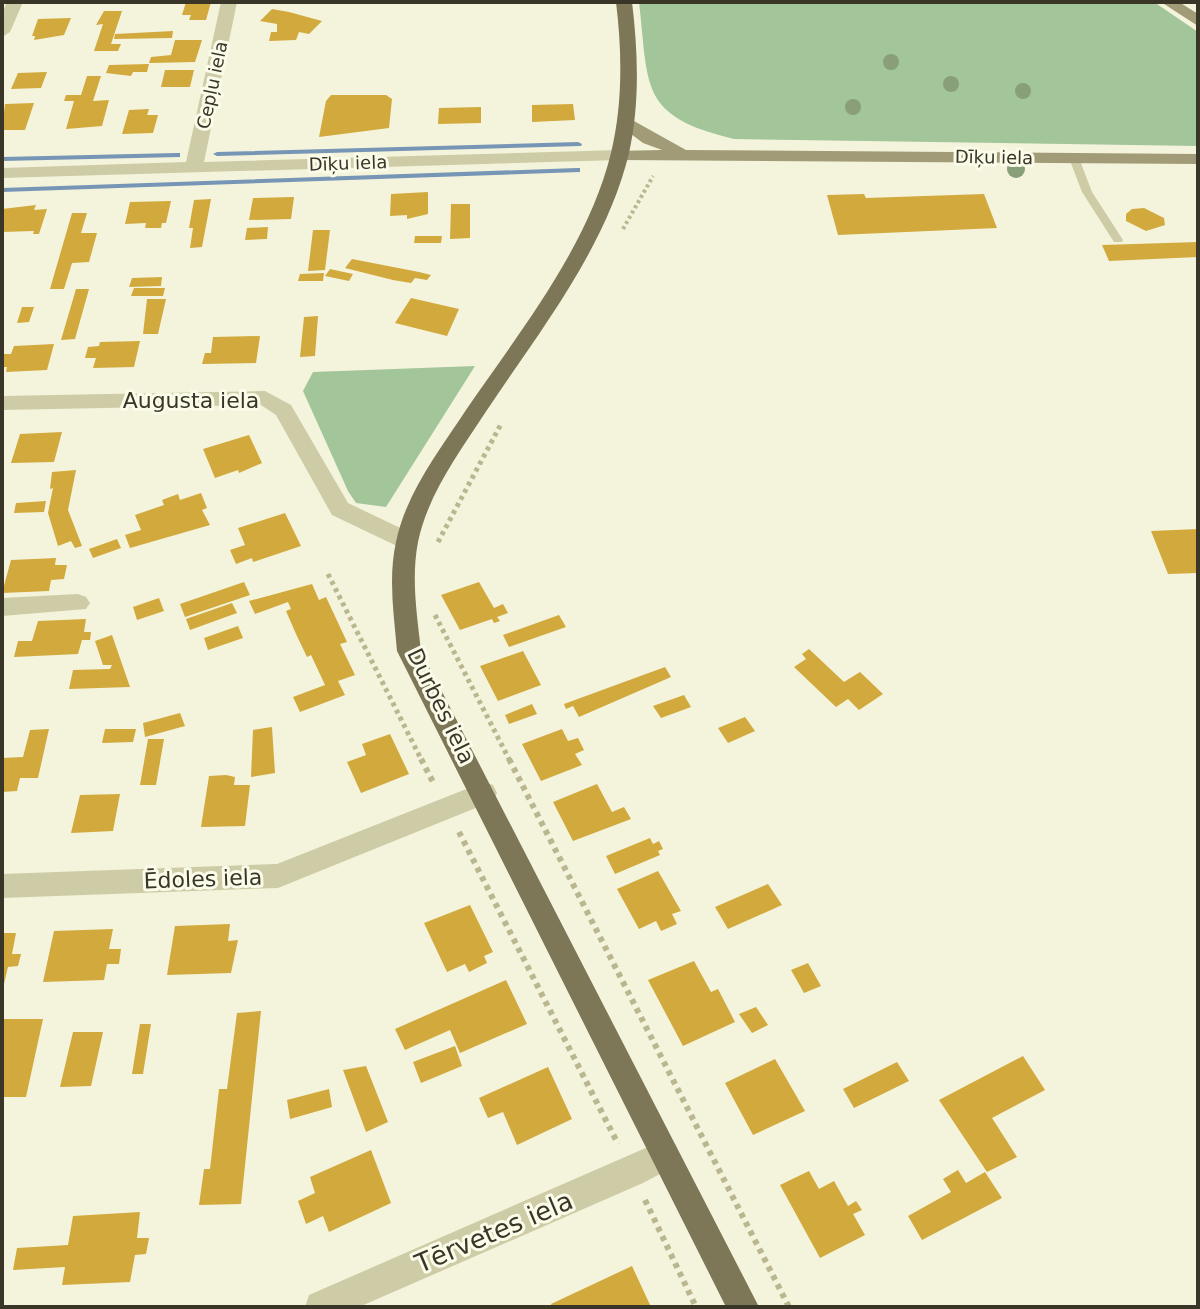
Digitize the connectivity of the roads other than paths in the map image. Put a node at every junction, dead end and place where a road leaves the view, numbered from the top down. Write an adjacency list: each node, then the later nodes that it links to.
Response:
1 (14, 2): 5 (street); 7 (street)
2 (229, 2): 13 (street, Cepļu iela)
3 (624, 2): 8 (main road, Durbes iela)
4 (1169, 2): 6 (main road)
5 (2, 3)
6 (1198, 21)
7 (2, 32)
8 (625, 121): 9 (main road, Dīķu iela); 10 (main road, Durbes iela)
9 (695, 154): 10 (main road, Dīķu iela); 11 (main road, Dīķu iela)
10 (620, 155): 13 (street, Dīķu iela); 17 (main road, Durbes iela)
11 (1074, 158): 12 (main road, Dīķu iela); 15 (lane)
12 (1198, 159)
13 (194, 168): 14 (street, Dīķu iela)
14 (2, 173)
15 (1118, 240)
16 (2, 403): 17 (street, Augusta iela)
17 (407, 541): 20 (main road, Durbes iela)
18 (78, 603): 19 (street)
19 (2, 607)
20 (484, 793): 21 (street, Ēdoles iela); 22 (main road, Durbes iela)
21 (2, 886)
22 (664, 1155): 23 (street, Tērvetes iela); 24 (main road, Durbes iela)
23 (321, 1307)
24 (743, 1307)

